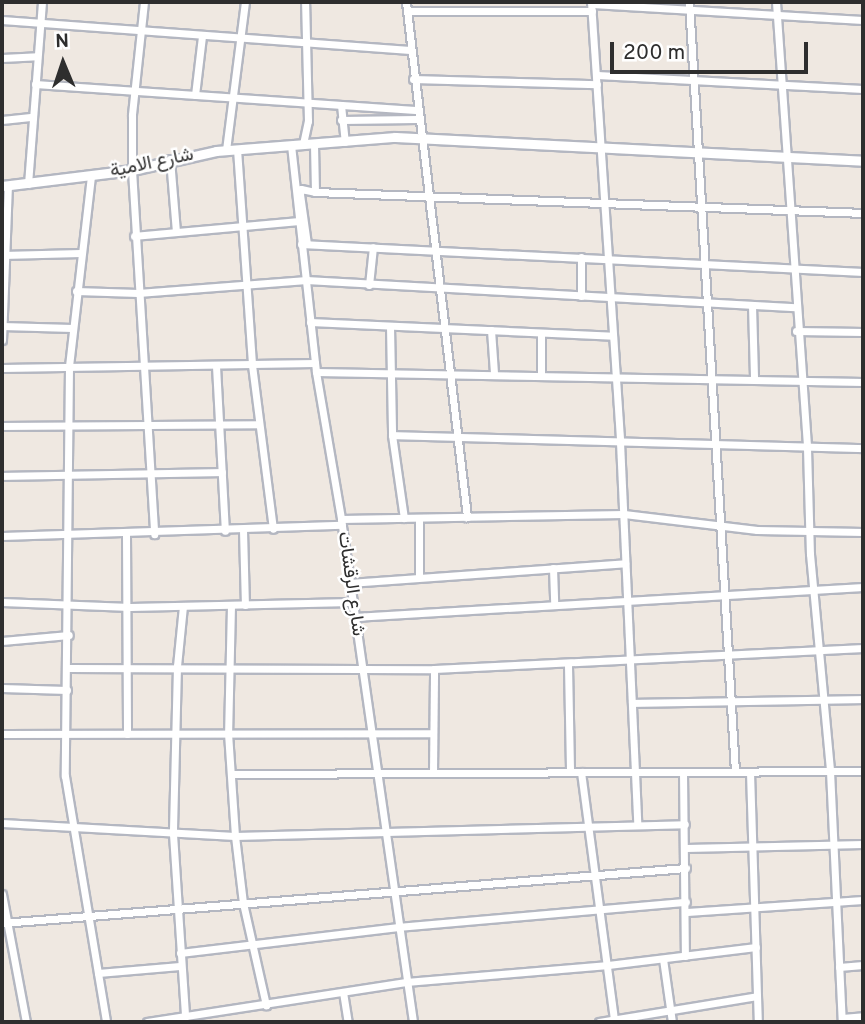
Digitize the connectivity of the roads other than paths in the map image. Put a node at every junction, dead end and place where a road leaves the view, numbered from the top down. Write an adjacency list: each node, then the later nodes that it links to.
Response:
1 (42, 2): 13 (street)
2 (144, 2): 14 (street)
3 (245, 2): 16 (street)
4 (304, 2): 17 (street)
5 (405, 2): 9 (street)
6 (776, 2): 10 (street)
7 (689, 5): 8 (street); 10 (street); 22 (street)
8 (592, 6): 9 (street); 21 (street)
9 (408, 11): 18 (street)
10 (777, 15): 12 (street); 26 (street)
11 (2, 20): 13 (street)
12 (863, 20)
13 (40, 24): 14 (street); 19 (street)
14 (141, 32): 15 (street); 28 (street)
15 (202, 36): 16 (street); 29 (street)
16 (240, 40): 17 (street); 30 (street)
17 (305, 46): 18 (street); 31 (street)
18 (410, 50): 23 (street)
19 (37, 56): 20 (street); 25 (street)
20 (2, 58)
21 (597, 75): 22 (street); 24 (street)
22 (693, 78): 26 (street); 47 (street)
23 (413, 79): 24 (street); 33 (street)
24 (597, 84): 46 (street)
25 (35, 85): 28 (street); 34 (street)
26 (782, 85): 27 (street); 48 (street)
27 (863, 89)
28 (134, 91): 29 (street); 51 (street)
29 (195, 95): 30 (street)
30 (232, 97): 31 (street); 45 (street)
31 (307, 102): 32 (street); 42 (street)
32 (341, 105): 33 (street); 37 (street)
33 (415, 110): 35 (street)
34 (33, 117): 36 (street); 53 (street)
35 (417, 119): 38 (street); 40 (street)
36 (2, 120)
37 (341, 120): 38 (street); 41 (street)
38 (392, 120): 39 (street)
39 (395, 137): 40 (street, شارع الامية); 41 (street, شارع الامية)
40 (421, 139): 46 (street, شارع الامية); 56 (street)
41 (345, 142): 43 (street, شارع الامية)
42 (303, 144): 43 (street, شارع الامية); 44 (street, شارع الامية)
43 (313, 144): 55 (street)
44 (291, 145): 45 (street, شارع الامية); 61 (street, شارع الرقشات)
45 (232, 149): 49 (street, شارع الامية); 62 (street)
46 (601, 149): 47 (street, شارع الامية); 57 (street)
47 (698, 152): 48 (street, شارع الامية); 58 (street)
48 (786, 156): 50 (street, شارع الامية); 59 (street)
49 (170, 159): 51 (street, شارع الامية); 63 (street)
50 (863, 161)
51 (132, 170): 52 (street, شارع الامية); 64 (street)
52 (91, 176): 53 (street, شارع الامية); 68 (street)
53 (29, 184): 54 (street, شارع الامية)
54 (5, 186): 69 (street)
55 (315, 192): 56 (street); 65 (street)
56 (427, 195): 57 (street); 67 (street)
57 (604, 202): 58 (street); 71 (street)
58 (700, 205): 59 (street); 72 (street)
59 (789, 209): 60 (street); 73 (street)
60 (863, 213)
61 (298, 221): 62 (street); 65 (street, شارع الرقشات)
62 (241, 225): 63 (street); 76 (street)
63 (176, 232): 64 (street)
64 (135, 236): 80 (street)
65 (304, 244): 66 (street); 75 (street, شارع الرقشات)
66 (373, 247): 67 (street); 77 (street)
67 (433, 251): 70 (street); 78 (street)
68 (81, 253): 69 (street); 79 (street)
69 (2, 255): 87 (street)
70 (581, 257): 71 (street); 81 (street)
71 (606, 258): 72 (street); 82 (street)
72 (702, 264): 73 (street); 83 (street)
73 (793, 269): 74 (street); 85 (street)
74 (863, 272)
75 (306, 280): 76 (street); 77 (street); 86 (street, شارع الرقشات)
76 (245, 284): 80 (street); 98 (street)
77 (369, 285): 78 (street)
78 (439, 290): 81 (street); 90 (street)
79 (76, 291): 80 (street); 89 (street)
80 (138, 293): 101 (street)
81 (581, 296): 82 (street)
82 (610, 296): 83 (street); 95 (street)
83 (705, 303): 84 (street); 109 (street)
84 (752, 305): 85 (street); 110 (street)
85 (795, 307): 92 (street)
86 (310, 322): 88 (street); 97 (street, شارع الرقشات)
87 (2, 326): 89 (street); 96 (street)
88 (390, 326): 90 (street); 103 (street)
89 (72, 328): 100 (street)
90 (443, 328): 91 (street); 105 (street)
91 (491, 330): 94 (street); 106 (street)
92 (796, 331): 93 (street); 111 (street)
93 (863, 332)
94 (541, 333): 95 (street); 107 (street)
95 (613, 337): 108 (street)
96 (2, 340)
97 (315, 363): 98 (street); 104 (street, شارع الرقشات)
98 (251, 365): 99 (street); 114 (street)
99 (216, 366): 101 (street); 113 (street)
100 (69, 367): 101 (street); 102 (street); 115 (street)
101 (143, 367): 116 (street)
102 (2, 368)
103 (390, 371): 104 (street); 105 (street); 118 (street)
104 (316, 372): 132 (street, شارع الرقشات)
105 (448, 372): 106 (street); 119 (street)
106 (494, 373): 107 (street)
107 (541, 374): 108 (street)
108 (615, 375): 109 (street); 120 (street)
109 (710, 376): 110 (street); 121 (street)
110 (754, 377): 111 (street)
111 (799, 378): 112 (street); 122 (street)
112 (863, 382)
113 (218, 423): 114 (street); 116 (street); 124 (street)
114 (258, 424): 134 (street)
115 (69, 425): 116 (street); 117 (street); 127 (street)
116 (145, 425): 125 (street)
117 (2, 426)
118 (393, 435): 119 (street); 130 (street)
119 (457, 436): 120 (street); 129 (street)
120 (620, 442): 121 (street); 128 (street)
121 (715, 445): 122 (street); 133 (street)
122 (807, 448): 123 (street); 136 (street)
123 (863, 449)
124 (222, 472): 125 (street); 137 (street)
125 (149, 473): 127 (street); 139 (street)
126 (2, 476): 127 (street)
127 (69, 476): 142 (street)
128 (624, 514): 129 (street); 133 (street); 143 (street)
129 (467, 517): 131 (street)
130 (404, 518): 131 (street); 132 (street)
131 (419, 518): 145 (street)
132 (341, 522): 134 (street); 146 (street, شارع الرقشات)
133 (723, 526): 136 (street); 149 (street)
134 (273, 529): 135 (street)
135 (243, 530): 137 (street); 154 (street)
136 (808, 530): 138 (street); 148 (street)
137 (225, 531): 139 (street)
138 (863, 532)
139 (154, 534): 140 (street)
140 (127, 535): 142 (street); 158 (street)
141 (2, 536): 142 (street)
142 (69, 536): 156 (street)
143 (625, 563): 144 (street); 150 (street)
144 (552, 568): 145 (street); 155 (street)
145 (419, 577): 146 (street)
146 (349, 583): 152 (street, شارع الرقشات)
147 (863, 587): 148 (street)
148 (815, 589): 149 (street); 163 (street)
149 (724, 595): 150 (street); 164 (street)
150 (626, 601): 155 (street); 165 (street)
151 (2, 602): 156 (street)
152 (352, 602): 154 (street); 159 (street, شارع الرقشات)
153 (230, 605): 154 (street); 157 (street); 169 (street)
154 (245, 605)
155 (554, 605): 159 (street)
156 (69, 606): 158 (street); 160 (street)
157 (183, 606): 158 (street); 167 (street)
158 (130, 607): 168 (street)
159 (354, 617): 171 (street, شارع الرقشات)
160 (69, 635): 161 (street); 170 (street)
161 (2, 641)
162 (863, 648): 163 (street)
163 (820, 650): 164 (street); 175 (street)
164 (731, 656): 165 (street); 177 (street)
165 (630, 661): 166 (street); 178 (street)
166 (568, 665): 172 (street); 191 (street)
167 (177, 666): 168 (street); 169 (street); 185 (street)
168 (128, 667): 170 (street); 183 (street)
169 (228, 667): 171 (street); 179 (street)
170 (68, 668): 174 (street)
171 (362, 668): 172 (street); 184 (street, شارع الرقشات)
172 (434, 669): 180 (street)
173 (2, 688): 174 (street)
174 (67, 690): 182 (street)
175 (824, 699): 176 (street); 177 (street); 188 (street)
176 (863, 699)
177 (733, 700): 178 (street); 187 (street)
178 (632, 703): 195 (street)
179 (228, 733): 184 (street); 185 (street); 196 (street)
180 (433, 733): 184 (street); 190 (street)
181 (2, 734): 182 (street)
182 (65, 734): 183 (street); 201 (street)
183 (127, 734): 185 (street)
184 (372, 734): 186 (street, شارع الرقشات)
185 (175, 735): 203 (street)
186 (377, 771): 190 (street); 196 (street); 202 (street, شارع الرقشات)
187 (735, 771): 193 (street); 194 (street)
188 (830, 771): 189 (street); 194 (street); 205 (street)
189 (863, 771)
190 (433, 772): 191 (street)
191 (570, 772): 192 (street)
192 (581, 772): 195 (street); 199 (street)
193 (683, 772): 195 (street); 200 (street)
194 (750, 772): 207 (street)
195 (636, 773): 198 (street)
196 (231, 774): 204 (street)
197 (2, 823): 201 (street)
198 (637, 823): 199 (street); 200 (street)
199 (587, 824): 202 (street); 210 (street)
200 (685, 824): 208 (street)
201 (73, 829): 203 (street); 221 (street)
202 (386, 832): 204 (street); 211 (street, شارع الرقشات)
203 (173, 834): 204 (street); 219 (street)
204 (235, 836): 216 (street)
205 (832, 844): 206 (street); 207 (street); 214 (street)
206 (863, 844)
207 (753, 846): 208 (street); 217 (street)
208 (685, 848): 209 (street)
209 (686, 868): 210 (street); 215 (street)
210 (597, 874): 211 (street); 218 (street)
211 (393, 891): 216 (street); 223 (street, شارع الرقشات)
212 (2, 894): 222 (street)
213 (863, 900): 214 (street)
214 (836, 901): 217 (street); 232 (street)
215 (687, 902): 218 (street); 220 (street)
216 (243, 903): 219 (street); 224 (street)
217 (755, 906): 220 (street); 225 (street)
218 (602, 908): 223 (street); 229 (street)
219 (176, 909): 221 (street); 226 (street)
220 (687, 912): 227 (street)
221 (89, 915): 222 (street); 233 (street)
222 (5, 922): 245 (street)
223 (398, 927): 224 (street); 234 (street, شارع الرقشات)
224 (251, 947): 226 (street); 237 (street)
225 (756, 947): 227 (street); 236 (street)
226 (180, 953): 231 (street)
227 (685, 956): 228 (street)
228 (663, 959): 229 (street); 238 (street)
229 (607, 965): 234 (street); 242 (street)
230 (863, 965): 232 (street)
231 (180, 966): 233 (street); 241 (street)
232 (839, 967): 244 (street)
233 (98, 973): 246 (street)
234 (406, 982): 235 (street); 250 (street, شارع الرقشات)
235 (343, 992): 237 (street); 249 (street)
236 (757, 996): 238 (street); 253 (street)
237 (266, 1005): 239 (street)
238 (670, 1011): 243 (street); 252 (street)
239 (227, 1012): 241 (street); 248 (street)
240 (863, 1016): 244 (street)
241 (185, 1017): 247 (street)
242 (614, 1019): 243 (street); 251 (street)
243 (641, 1019)
244 (842, 1020)
245 (26, 1022)
246 (106, 1022)
247 (147, 1022)
248 (230, 1022)
249 (348, 1022)
250 (413, 1022)
251 (599, 1022)
252 (672, 1022)
253 (758, 1022)

